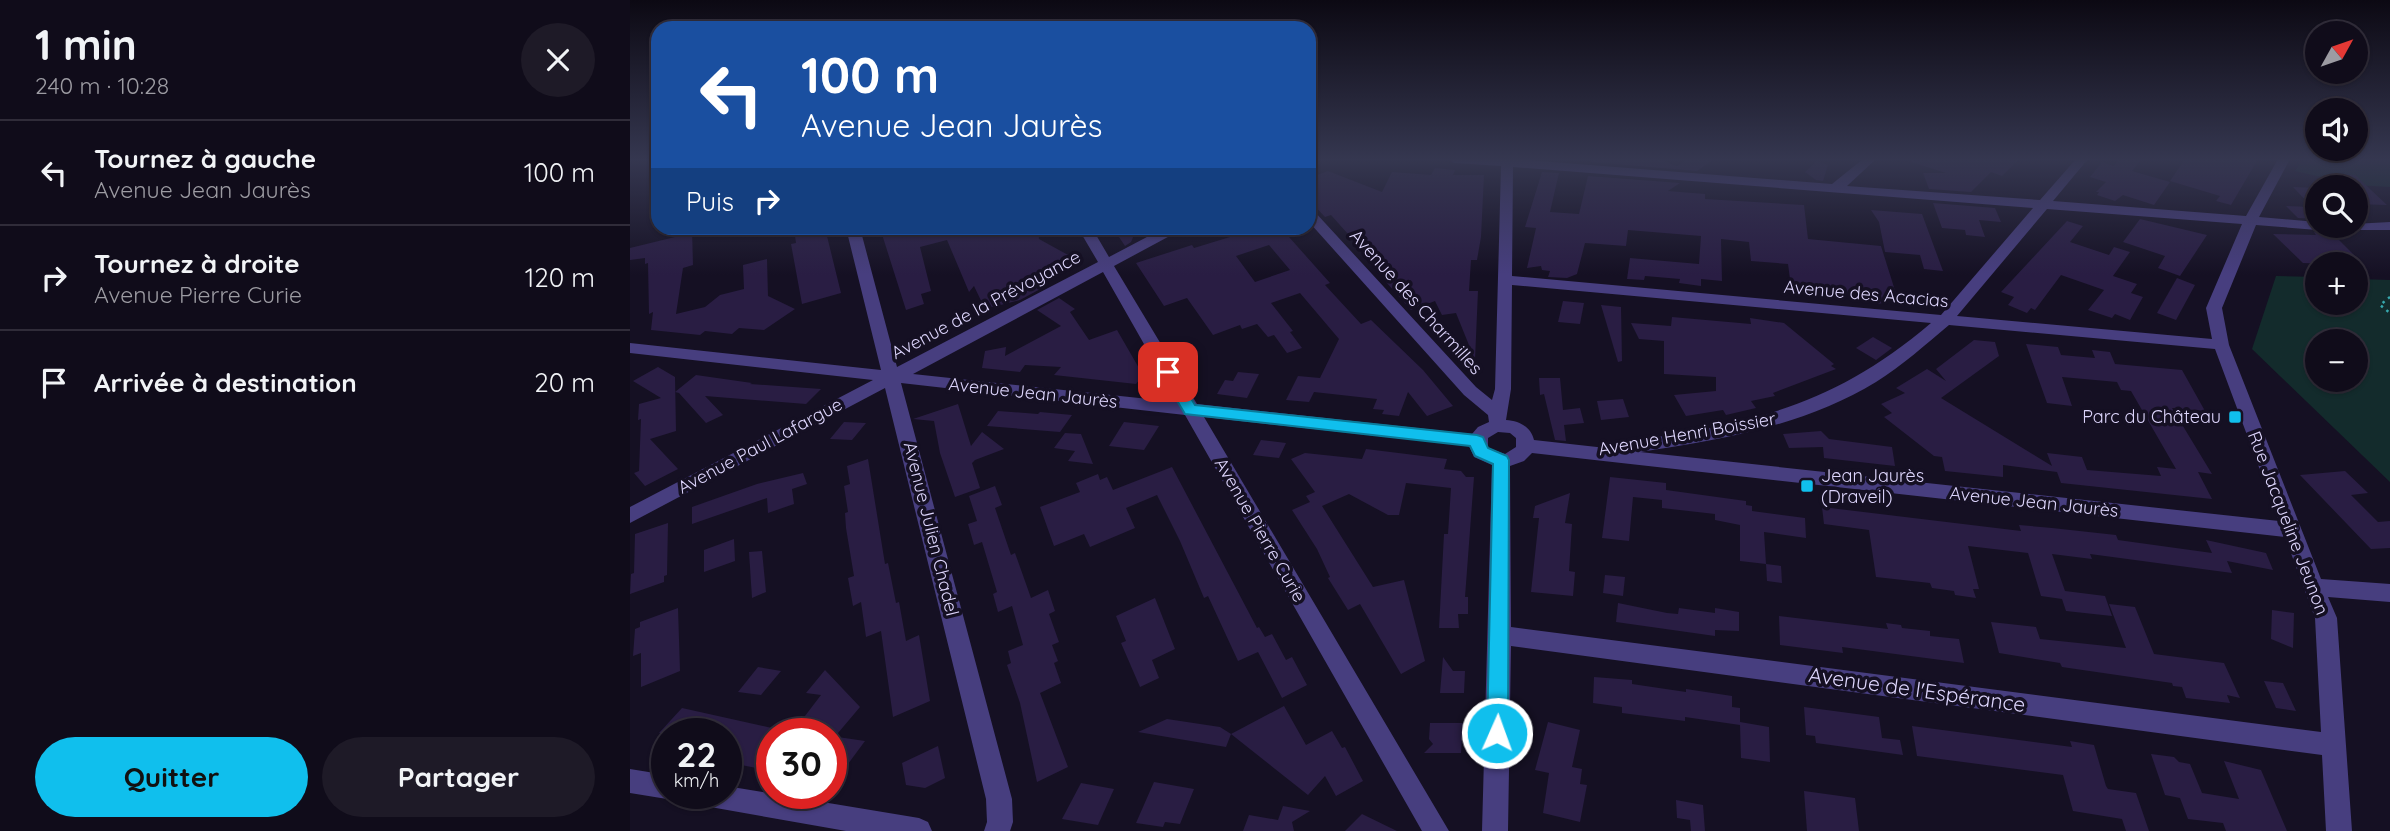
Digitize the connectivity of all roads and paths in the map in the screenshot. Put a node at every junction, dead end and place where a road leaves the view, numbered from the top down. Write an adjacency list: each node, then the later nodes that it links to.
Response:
1 (1507, 198): 15 (street)
2 (1954, 198): 5 (street)
3 (2050, 198): 5 (street, Avenue Henri Boissier)
4 (2263, 198): 6 (street, Rue Jacqueline Jeunon)
5 (2043, 206): 6 (street); 18 (street, Avenue Henri Boissier)
6 (2251, 220): 8 (street); 19 (street, Rue Jacqueline Jeunon)
7 (1316, 222): 23 (street, Avenue des Charmilles)
8 (2305, 225)
9 (2368, 226): 10 (street)
10 (2390, 226)
11 (855, 235): 21 (street, Avenue Julien Chadel)
12 (1089, 235): 14 (street, Avenue Pierre Curie)
13 (1161, 235): 14 (street, Avenue de la Prévoyance)
14 (1105, 264): 21 (street, Avenue de la Prévoyance); 22 (street, Avenue Pierre Curie)
15 (1506, 280): 18 (street, Avenue des Acacias); 23 (street)
16 (2390, 296): 17 (path)
17 (2390, 313)
18 (1945, 320): 19 (street, Avenue des Acacias); 26 (street, Avenue Henri Boissier)
19 (2221, 345): 29 (street, Rue Jacqueline Jeunon)
20 (630, 348): 21 (street, Avenue Jean Jaurès)
21 (891, 377): 22 (street, Avenue Jean Jaurès); 28 (street, Avenue Paul Lafargue); 38 (street, Avenue Julien Chadel)
22 (1190, 410): 24 (street, Avenue Jean Jaurès); 39 (street, Avenue Pierre Curie)
23 (1498, 419): 24 (street); 25 (street)
24 (1477, 441): 27 (street)
25 (1527, 446): 26 (street, Avenue Jean Jaurès); 27 (street)
26 (1586, 453): 29 (street, Avenue Jean Jaurès)
27 (1501, 460): 32 (street)
28 (630, 516)
29 (2290, 530): 30 (street, Rue Jacqueline Jeunon)
30 (2315, 587): 31 (street); 33 (street, Rue Jacqueline Jeunon)
31 (2390, 593)
32 (1500, 635): 33 (street, Avenue de l'Espérance); 40 (street)
33 (2333, 746): 41 (street, Rue Jacqueline Jeunon)
34 (630, 781): 35 (street)
35 (651, 784)
36 (742, 800): 37 (street)
37 (919, 831)
38 (997, 831)
39 (1436, 831)
40 (1495, 831)
41 (2339, 831)

